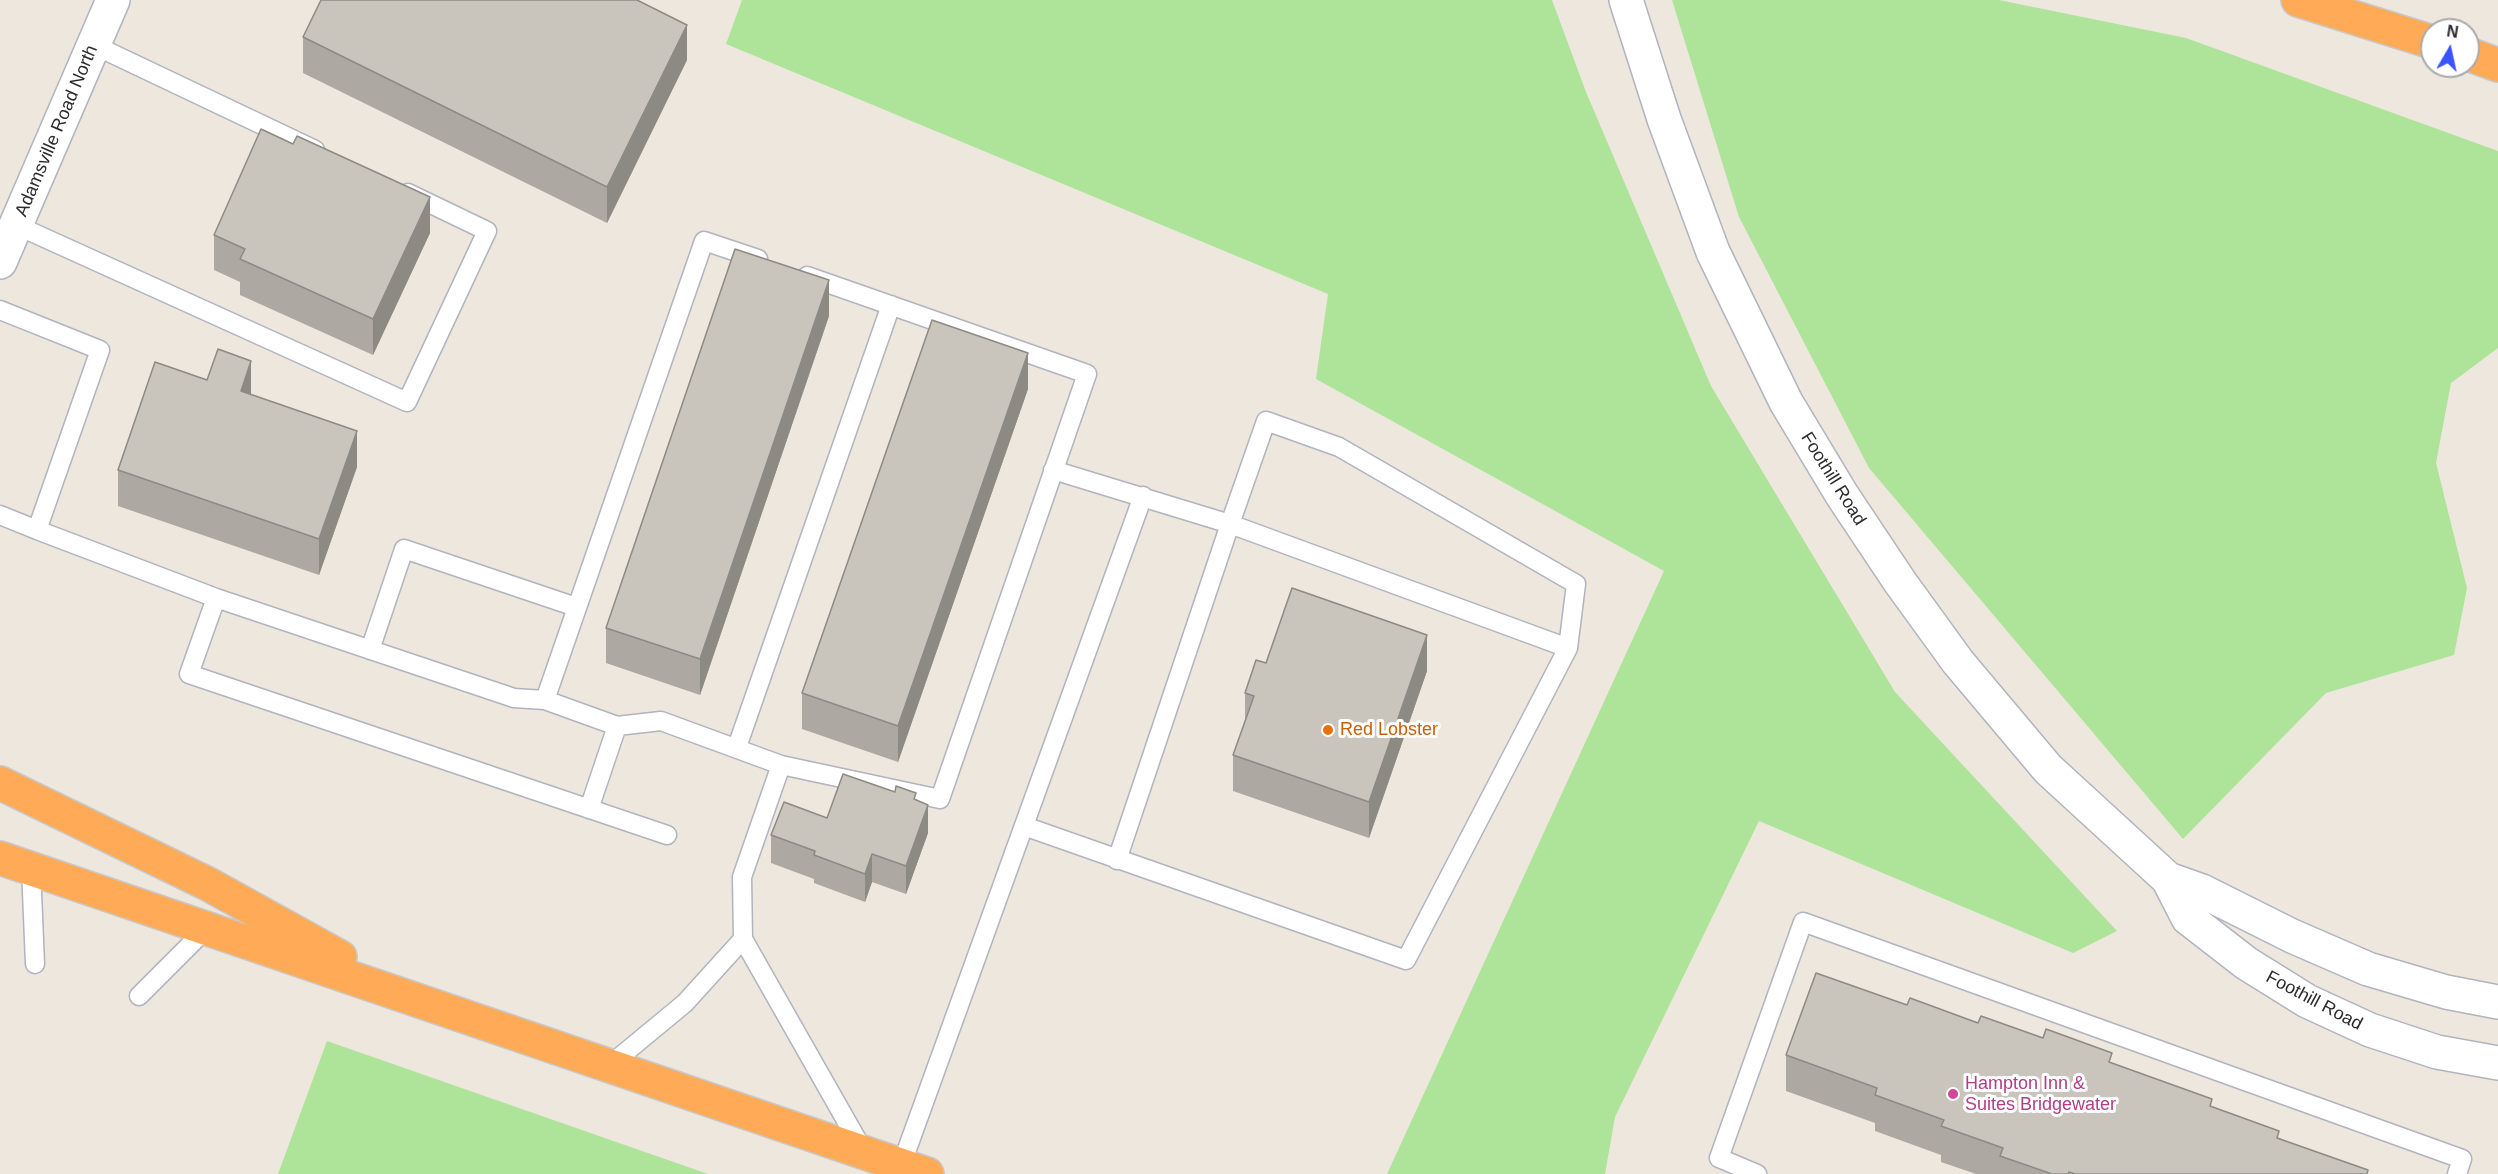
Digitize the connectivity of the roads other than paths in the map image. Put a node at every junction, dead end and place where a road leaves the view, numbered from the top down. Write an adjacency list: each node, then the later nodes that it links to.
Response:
1 (113, 0): 5 (street, Adamsville Road North)
2 (1626, 0): 36 (street, Foothill Road)
3 (2298, 0): 4 (highway)
4 (2420, 38)
5 (94, 45): 8 (lane); 10 (street, Adamsville Road North)
6 (2480, 58): 7 (highway)
7 (2498, 65)
8 (328, 156)
9 (392, 186): 10 (lane)
10 (16, 225): 11 (street, Adamsville Road North)
11 (0, 262)
12 (770, 264): 22 (lane)
13 (792, 271): 14 (lane)
14 (891, 305): 16 (lane); 27 (lane)
15 (0, 310): 20 (lane)
16 (1053, 470): 17 (lane); 28 (lane)
17 (1143, 496): 19 (lane); 31 (lane)
18 (0, 515): 20 (lane)
19 (1230, 524): 23 (lane); 23 (lane); 34 (lane)
20 (37, 530): 21 (lane)
21 (216, 598): 24 (lane); 30 (lane)
22 (576, 608): 24 (lane); 25 (lane)
23 (1568, 648): 34 (lane)
24 (370, 650): 25 (lane)
25 (545, 700): 26 (lane)
26 (617, 726): 27 (lane); 30 (lane)
27 (737, 747): 28 (lane)
28 (781, 765): 38 (lane)
29 (0, 783): 41 (highway)
30 (589, 809): 32 (lane)
31 (1024, 826): 34 (lane); 47 (lane)
32 (667, 835)
33 (0, 858): 35 (highway)
34 (1117, 860)
35 (31, 868): 37 (highway); 39 (lane)
36 (2168, 879): 42 (street, Foothill Road); 43 (street, Foothill Road)
37 (207, 928): 40 (lane); 41 (highway)
38 (743, 939): 44 (lane); 45 (lane)
39 (35, 964)
40 (139, 996)
41 (419, 1001): 44 (highway)
42 (2498, 1002)
43 (2498, 1064)
44 (610, 1065): 45 (highway)
45 (865, 1154): 47 (highway)
46 (1716, 1166): 48 (lane); 49 (lane)
47 (914, 1170)
48 (1757, 1174)
49 (2457, 1174)

